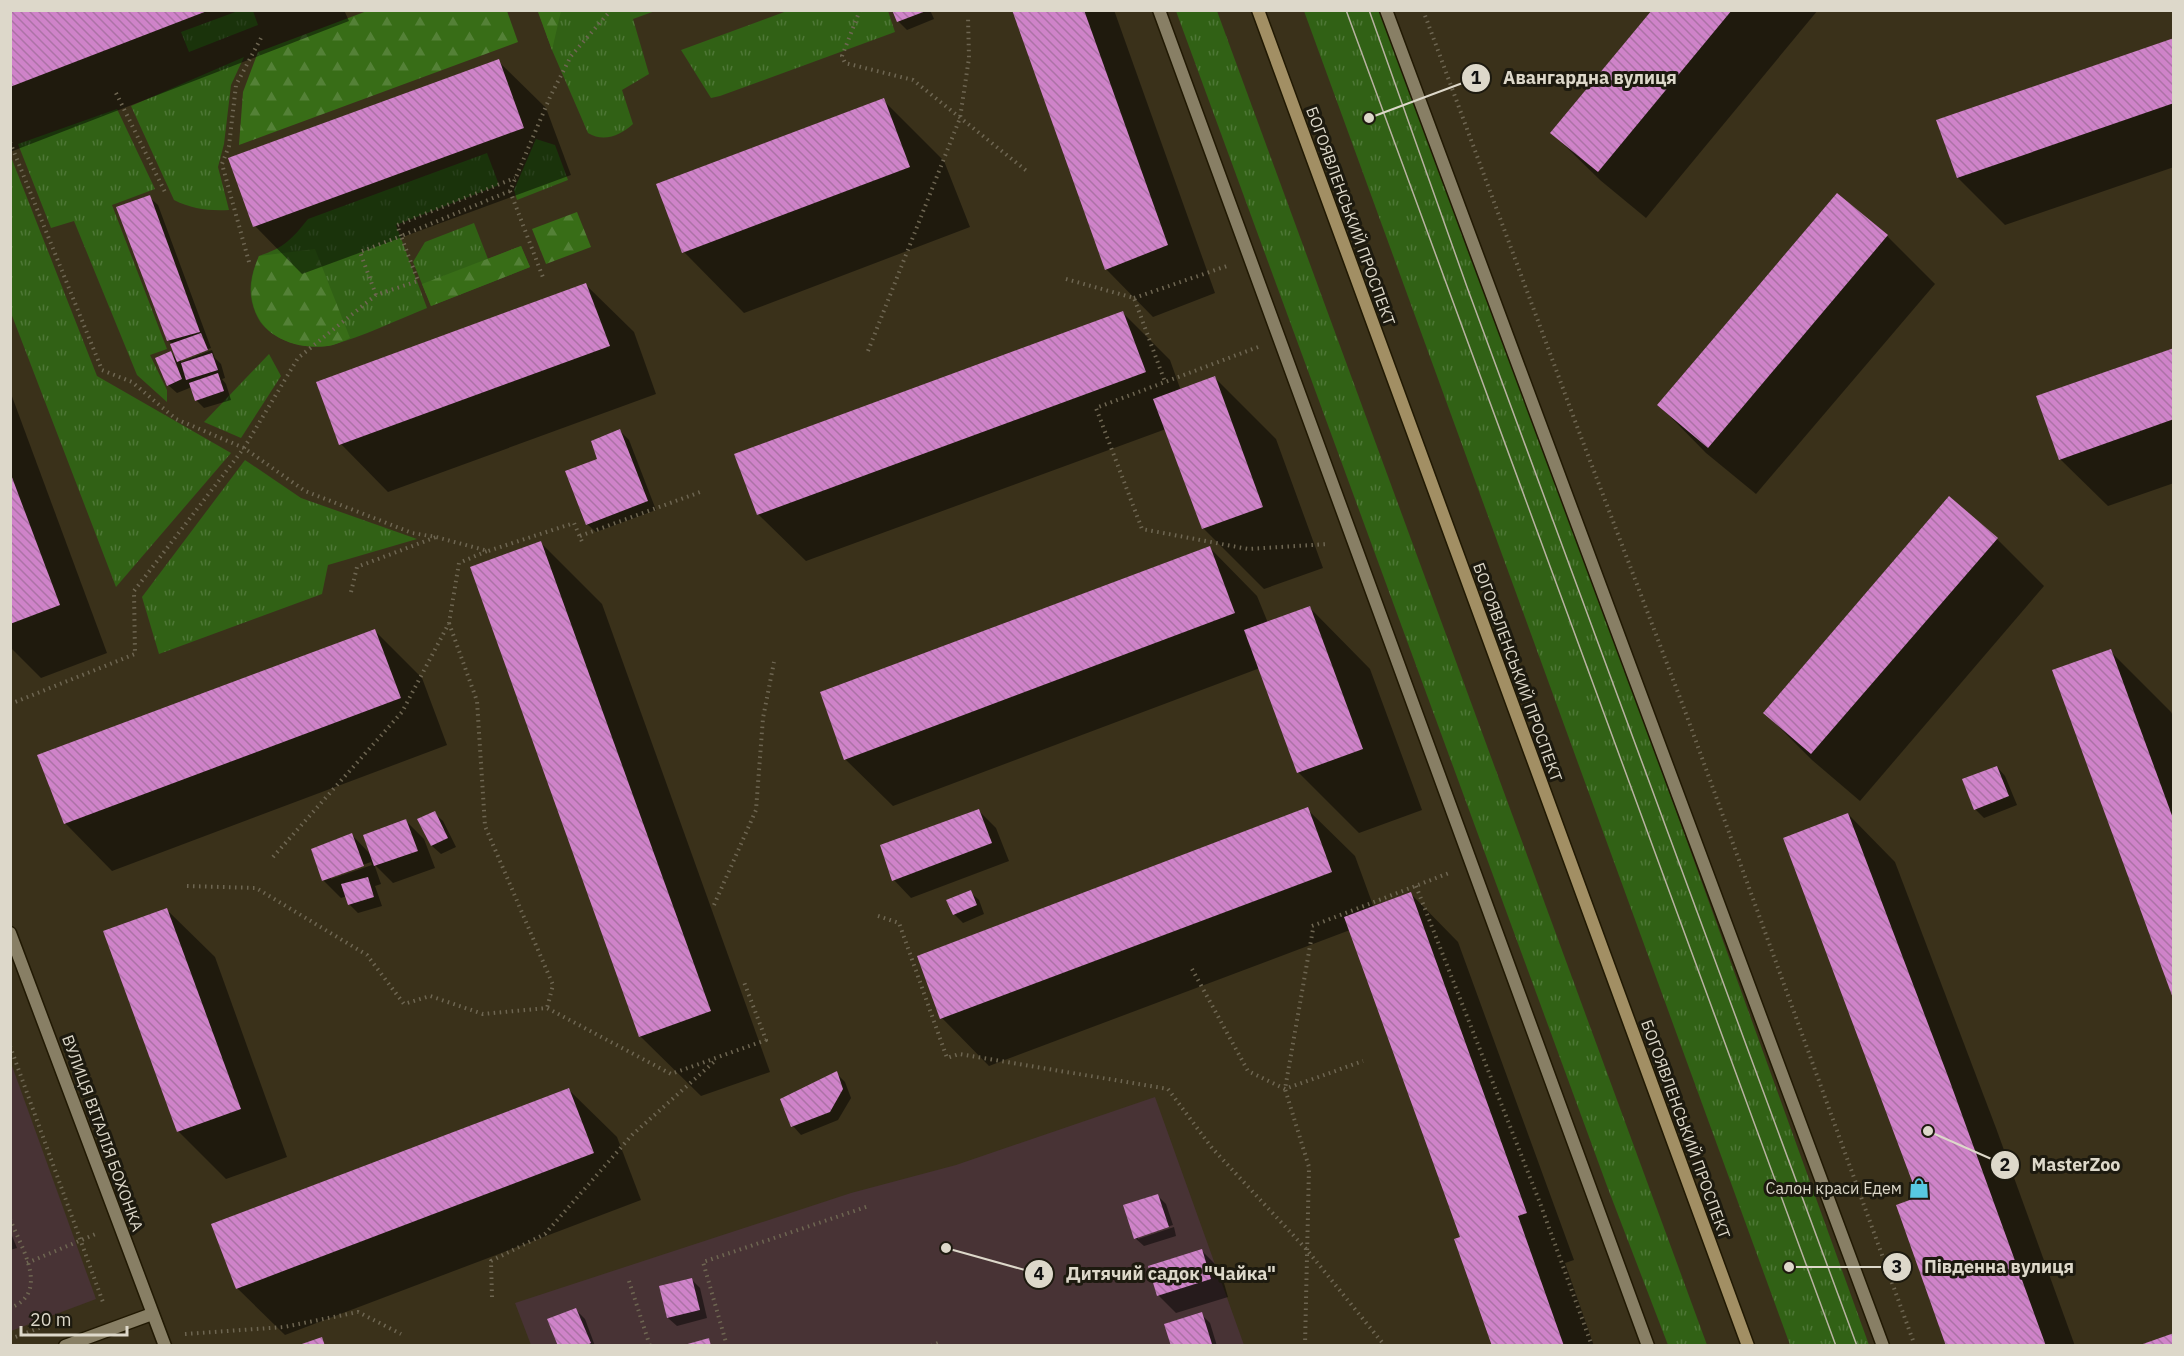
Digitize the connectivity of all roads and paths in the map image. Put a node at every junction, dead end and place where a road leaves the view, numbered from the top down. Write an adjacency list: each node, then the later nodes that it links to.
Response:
1 (610, 10): 13 (path)
2 (860, 10): 10 (path)
3 (1159, 10): 17 (street)
4 (1258, 10): 73 (main road, БОГОЯВЛЕНСЬКИЙ ПРОСПЕКТ)
5 (1386, 10): 74 (street)
6 (1423, 10): 75 (path)
7 (968, 16): 10 (path)
8 (261, 38): 18 (path)
9 (116, 93): 15 (path)
10 (960, 118): 12 (path); 24 (path)
11 (10, 142): 26 (path)
12 (1029, 172)
13 (516, 178): 14 (path); 16 (path)
14 (510, 191): 16 (path); 20 (path)
15 (166, 194)
16 (401, 236): 21 (path); 21 (path)
17 (1249, 258): 22 (path); 23 (street)
18 (249, 262)
19 (1066, 279): 22 (path)
20 (544, 280)
21 (376, 295): 26 (path)
22 (1134, 298): 25 (path)
23 (1278, 340): 25 (path); 30 (street)
24 (868, 351)
25 (1165, 382): 30 (path)
26 (243, 448): 29 (path); 36 (path)
27 (703, 492): 28 (path)
28 (580, 536): 31 (path); 32 (path)
29 (436, 537): 32 (path); 33 (path)
30 (1352, 542): 38 (street)
31 (583, 544)
32 (488, 551): 34 (path)
33 (351, 592)
34 (448, 623): 37 (path); 46 (path)
35 (774, 662): 41 (path)
36 (10, 704)
37 (273, 857)
38 (1470, 865): 40 (path); 72 (street)
39 (187, 886): 46 (path)
40 (1416, 886): 50 (path); 71 (path)
41 (714, 905)
42 (878, 916): 55 (path)
43 (10, 933): 53 (street, ВУЛИЦЯ ВІТАЛІЯ БОХОНКА)
44 (1192, 969): 50 (path)
45 (744, 982): 48 (path)
46 (547, 1008): 48 (path)
47 (10, 1046): 54 (path)
48 (719, 1057): 58 (path)
49 (1363, 1061): 50 (path)
50 (1285, 1089): 55 (path)
51 (869, 1206): 67 (path)
52 (10, 1219): 56 (path)
53 (123, 1235): 54 (path); 60 (street, ВУЛИЦЯ ВІТАЛІЯ БОХОНКА)
54 (81, 1240): 56 (path); 61 (path)
55 (1307, 1250): 69 (path); 70 (path)
56 (27, 1263): 59 (path)
57 (629, 1281): 66 (path)
58 (492, 1297)
59 (10, 1308)
60 (152, 1314): 61 (street); 63 (street, ВУЛИЦЯ ВІТАЛІЯ БОХОНКА)
61 (122, 1324): 65 (street)
62 (401, 1334): 63 (path)
63 (163, 1340)
64 (938, 1343): 68 (path)
65 (65, 1346)
66 (650, 1346)
67 (727, 1346)
68 (931, 1346)
69 (1305, 1346)
70 (1385, 1346)
71 (1592, 1346)
72 (1648, 1346)
73 (1748, 1346)
74 (1883, 1346)
75 (1915, 1346)

